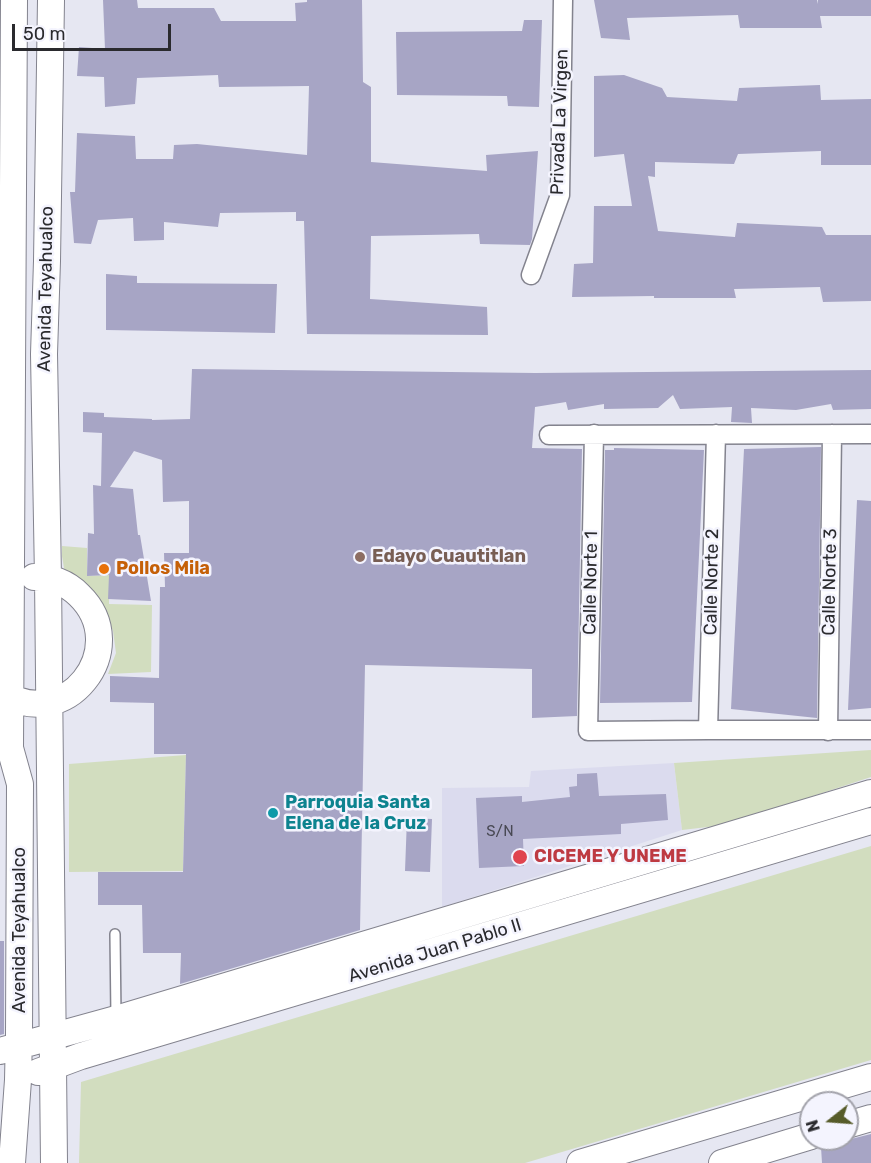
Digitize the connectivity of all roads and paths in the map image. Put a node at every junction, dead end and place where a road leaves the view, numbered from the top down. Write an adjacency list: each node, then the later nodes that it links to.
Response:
1 (14, 0): 4 (main road, Avenida Teyahualco)
2 (51, 0): 13 (main road, Avenida Teyahualco)
3 (562, 0): 6 (street, Privada La Virgen)
4 (6, 70): 5 (main road, Avenida Teyahualco)
5 (6, 211): 7 (main road, Avenida Teyahualco)
6 (531, 275)
7 (6, 352): 14 (main road, Avenida Teyahualco)
8 (594, 434): 9 (street); 12 (street); 17 (street, Calle Norte 1)
9 (716, 434): 10 (street); 17 (street, Calle Norte 2)
10 (832, 434): 11 (street); 19 (street, Calle Norte 3)
11 (871, 434)
12 (549, 435)
13 (48, 578): 14 (main road); 16 (main road, Avenida Teyahualco); 16 (main road)
14 (5, 585): 15 (main road, Avenida Teyahualco)
15 (5, 695): 16 (main road); 20 (main road, Avenida Teyahualco)
16 (49, 703): 25 (main road, Avenida Teyahualco)
17 (708, 730): 19 (street)
18 (871, 730): 19 (street)
19 (828, 731)
20 (5, 748): 26 (main road, Avenida Teyahualco)
21 (871, 793): 24 (main road)
22 (871, 821): 27 (main road, Avenida Juan Pablo II)
23 (115, 934): 24 (lane)
24 (116, 1019): 25 (main road)
25 (54, 1036): 26 (main road); 27 (main road, Avenida Teyahualco)
26 (9, 1048): 29 (main road, Avenida Teyahualco)
27 (54, 1066): 29 (main road, Avenida Juan Pablo II); 32 (main road, Avenida Teyahualco)
28 (871, 1077): 33 (main road)
29 (9, 1083): 31 (main road, Avenida Teyahualco)
30 (799, 1140): 34 (main road)
31 (12, 1163)
32 (54, 1163)
33 (580, 1163)
34 (722, 1163)

